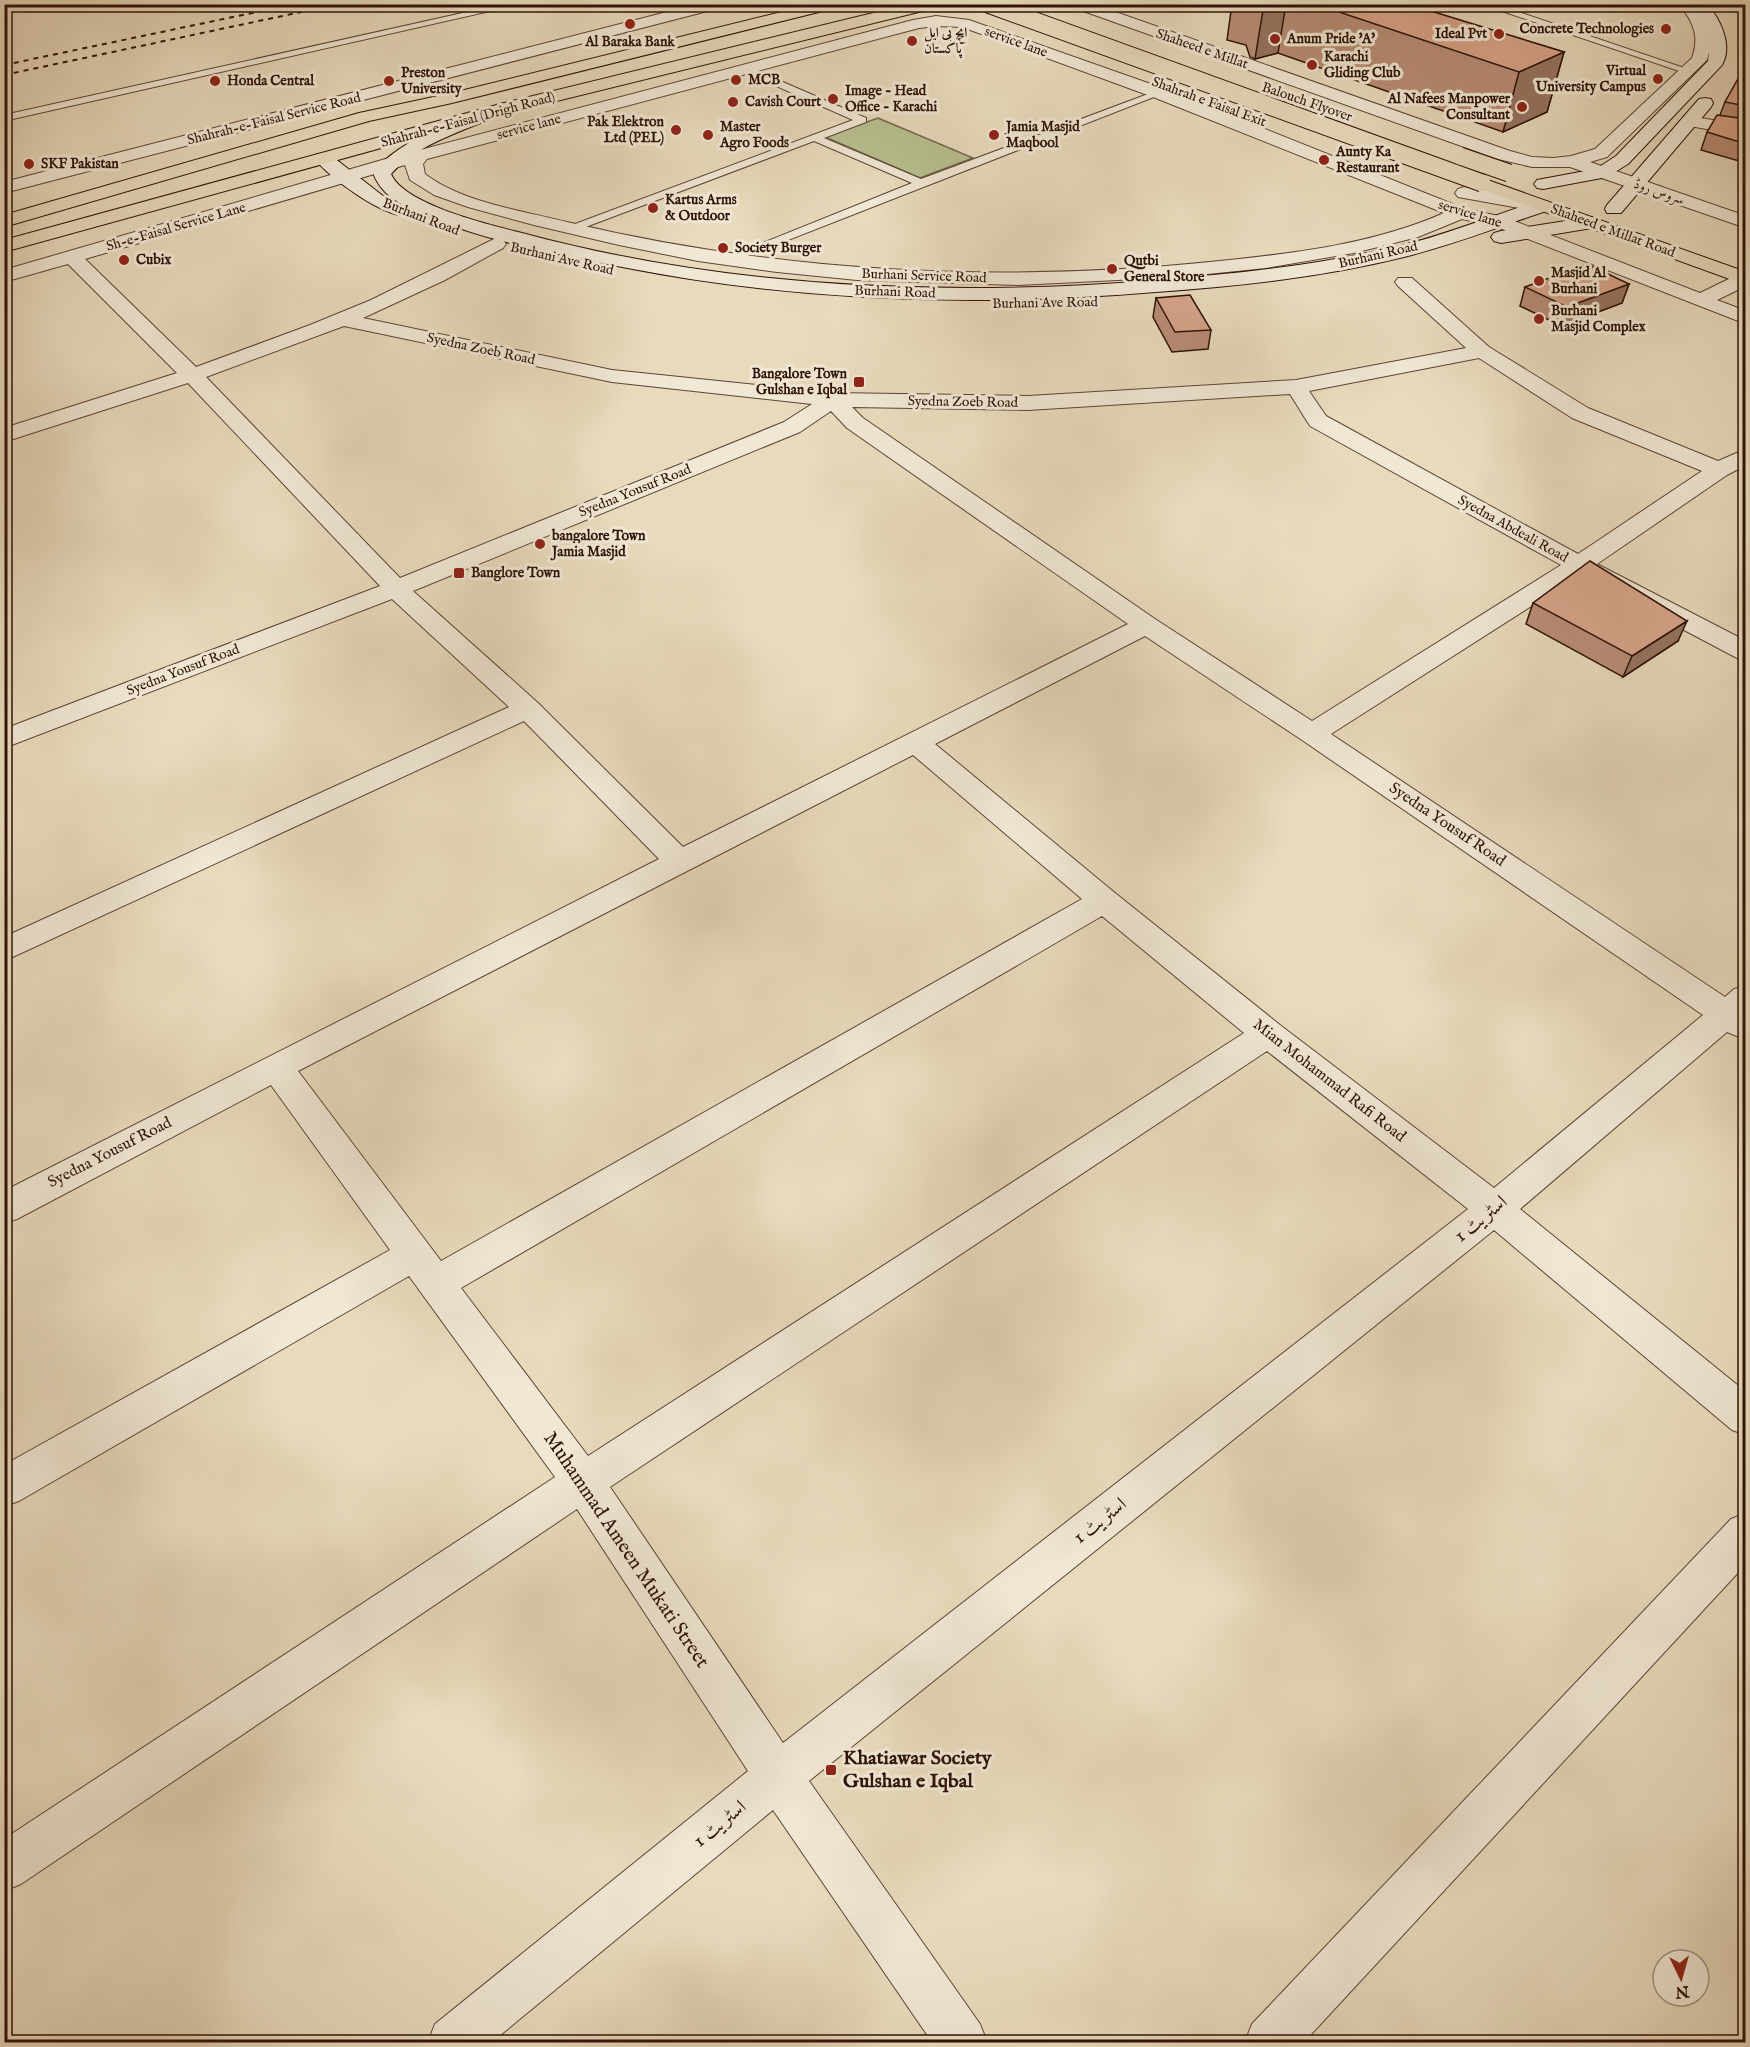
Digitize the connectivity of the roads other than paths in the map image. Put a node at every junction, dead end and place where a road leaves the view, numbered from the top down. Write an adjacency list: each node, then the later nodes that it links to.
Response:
1 (517, 4): 20 (lane)
2 (834, 4): 19 (main road, Shahrah-e-Faisal (Drigh Road))
3 (934, 4): 12 (main road, Shahrah-e-Faisal (Drigh Road))
4 (988, 4): 31 (main road, Balouch Flyover, bridge)
5 (1031, 4): 33 (main road, Balouch Flyover, bridge)
6 (1077, 4): 11 (street, Shaheed e Millat)
7 (1485, 4): 15 (lane)
8 (1686, 4): 15 (street)
9 (1698, 4): 28 (street)
10 (725, 8): 19 (main road); 34 (street, Shahrah-e-Faisal Service Road)
11 (1112, 10): 13 (street); 26 (street); 26 (street, Shaheed e Millat)
12 (873, 17): 13 (street, Shahrah e Faisal Exit); 18 (main road, Shahrah-e-Faisal (Drigh Road))
13 (1025, 37): 37 (street, Shahrah e Faisal Exit)
14 (743, 68): 17 (street, service lane); 23 (lane); 24 (street, service lane)
15 (1688, 72): 26 (street)
16 (1718, 89): 21 (street)
17 (1159, 93): 30 (lane); 39 (street, service lane)
18 (484, 115): 25 (main road, Shahrah-e-Faisal (Drigh Road)); 27 (street)
19 (365, 117): 41 (main road, Shahrah-e-Faisal (Drigh Road))
20 (4, 118)
21 (1690, 121): 22 (street); 32 (street)
22 (1746, 130)
23 (813, 137): 30 (lane); 45 (lane)
24 (420, 156): 27 (street, service lane); 45 (street, Burhani Service Road)
25 (323, 158): 29 (street, Burhani Road); 48 (main road, Shahrah-e-Faisal (Drigh Road))
26 (1571, 162): 28 (street, سروس روڈ)
27 (388, 164): 29 (street, Sh-e-Faisal Service Lane); 42 (street, Burhani Road)
28 (1601, 173): 32 (street, سروس روڈ); 33 (street)
29 (347, 177): 47 (street, Burhani Road); 49 (street, Sh-e-Faisal Service Lane)
30 (921, 183): 50 (lane)
31 (1482, 183): 37 (main road, Shaheed e Millat Road)
32 (1635, 183): 38 (street); 43 (street, سروس روڈ)
33 (1543, 184): 35 (main road, Balouch Flyover)
34 (4, 188)
35 (1573, 195)
36 (1593, 202): 38 (main road, Shaheed e Millat Road)
37 (1542, 206): 42 (street, Burhani Road); 44 (main road, Shaheed e Millat Road)
38 (1614, 209): 40 (main road, Shaheed e Millat Road)
39 (1460, 213): 42 (street, service lane); 50 (street, Burhani Service Road)
40 (1636, 217)
41 (4, 221)
42 (1497, 221): 46 (street, service lane)
43 (1746, 222)
44 (1591, 223): 46 (street, Burhani Ave Road); 52 (main road, Shaheed e Millat Road)
45 (571, 229): 50 (street, Burhani Service Road)
46 (1523, 232): 47 (street, Burhani Ave Road); 54 (street, service lane)
47 (496, 244): 56 (street)
48 (4, 246)
49 (72, 257): 51 (street, Sh-e-Faisal Service Lane); 58 (street)
50 (732, 260)
51 (4, 276)
52 (1741, 277): 54 (street)
53 (1406, 282): 57 (street)
54 (1701, 300): 55 (street, service lane)
55 (1746, 318)
56 (344, 320): 58 (street); 60 (street, Syedna Zoeb Road)
57 (1482, 351): 59 (street, Syedna Zoeb Road); 63 (street)
58 (192, 375): 61 (street); 65 (street)
59 (1296, 387): 60 (street, Syedna Zoeb Road); 64 (street, Syedna Abdeali Road)
60 (833, 400): 65 (street, Syedna Yousuf Road); 66 (street, Syedna Yousuf Road)
61 (4, 435)
62 (1746, 456): 63 (street)
63 (1719, 470): 64 (street)
64 (1579, 565): 67 (street, Syedna Abdeali Road); 69 (street)
65 (396, 589): 68 (street); 70 (street, Syedna Yousuf Road)
66 (1146, 625): 69 (street, Syedna Yousuf Road); 71 (street, Syedna Yousuf Road)
67 (1746, 652)
68 (528, 709): 72 (street); 74 (street)
69 (1312, 734): 75 (street, Syedna Yousuf Road)
70 (6, 736)
71 (915, 741): 72 (street, Syedna Yousuf Road); 73 (street, Mian Mohammad Rafi Road)
72 (680, 861): 77 (street, Syedna Yousuf Road)
73 (1104, 901): 76 (street, Mian Mohammad Rafi Road); 80 (street)
74 (4, 950)
75 (1739, 1014): 79 (street, اسٹریٹ 1)
76 (1268, 1034): 79 (street, Mian Mohammad Rafi Road); 82 (street)
77 (276, 1067): 78 (street, Syedna Yousuf Road); 80 (street, Muhammad Ameen Mukati Street)
78 (4, 1208)
79 (1494, 1209): 81 (street, Mian Mohammad Rafi Road); 85 (street, اسٹریٹ 1)
80 (426, 1268): 82 (street, Muhammad Ameen Mukati Street); 83 (street)
81 (1746, 1417)
82 (582, 1482): 85 (street, Muhammad Ameen Mukati Street); 86 (street)
83 (4, 1487)
84 (1746, 1533): 89 (street)
85 (778, 1776): 87 (street, اسٹریٹ 1); 88 (street, Muhammad Ameen Mukati Street)
86 (4, 1868)
87 (453, 2043)
88 (962, 2043)
89 (1270, 2043)

